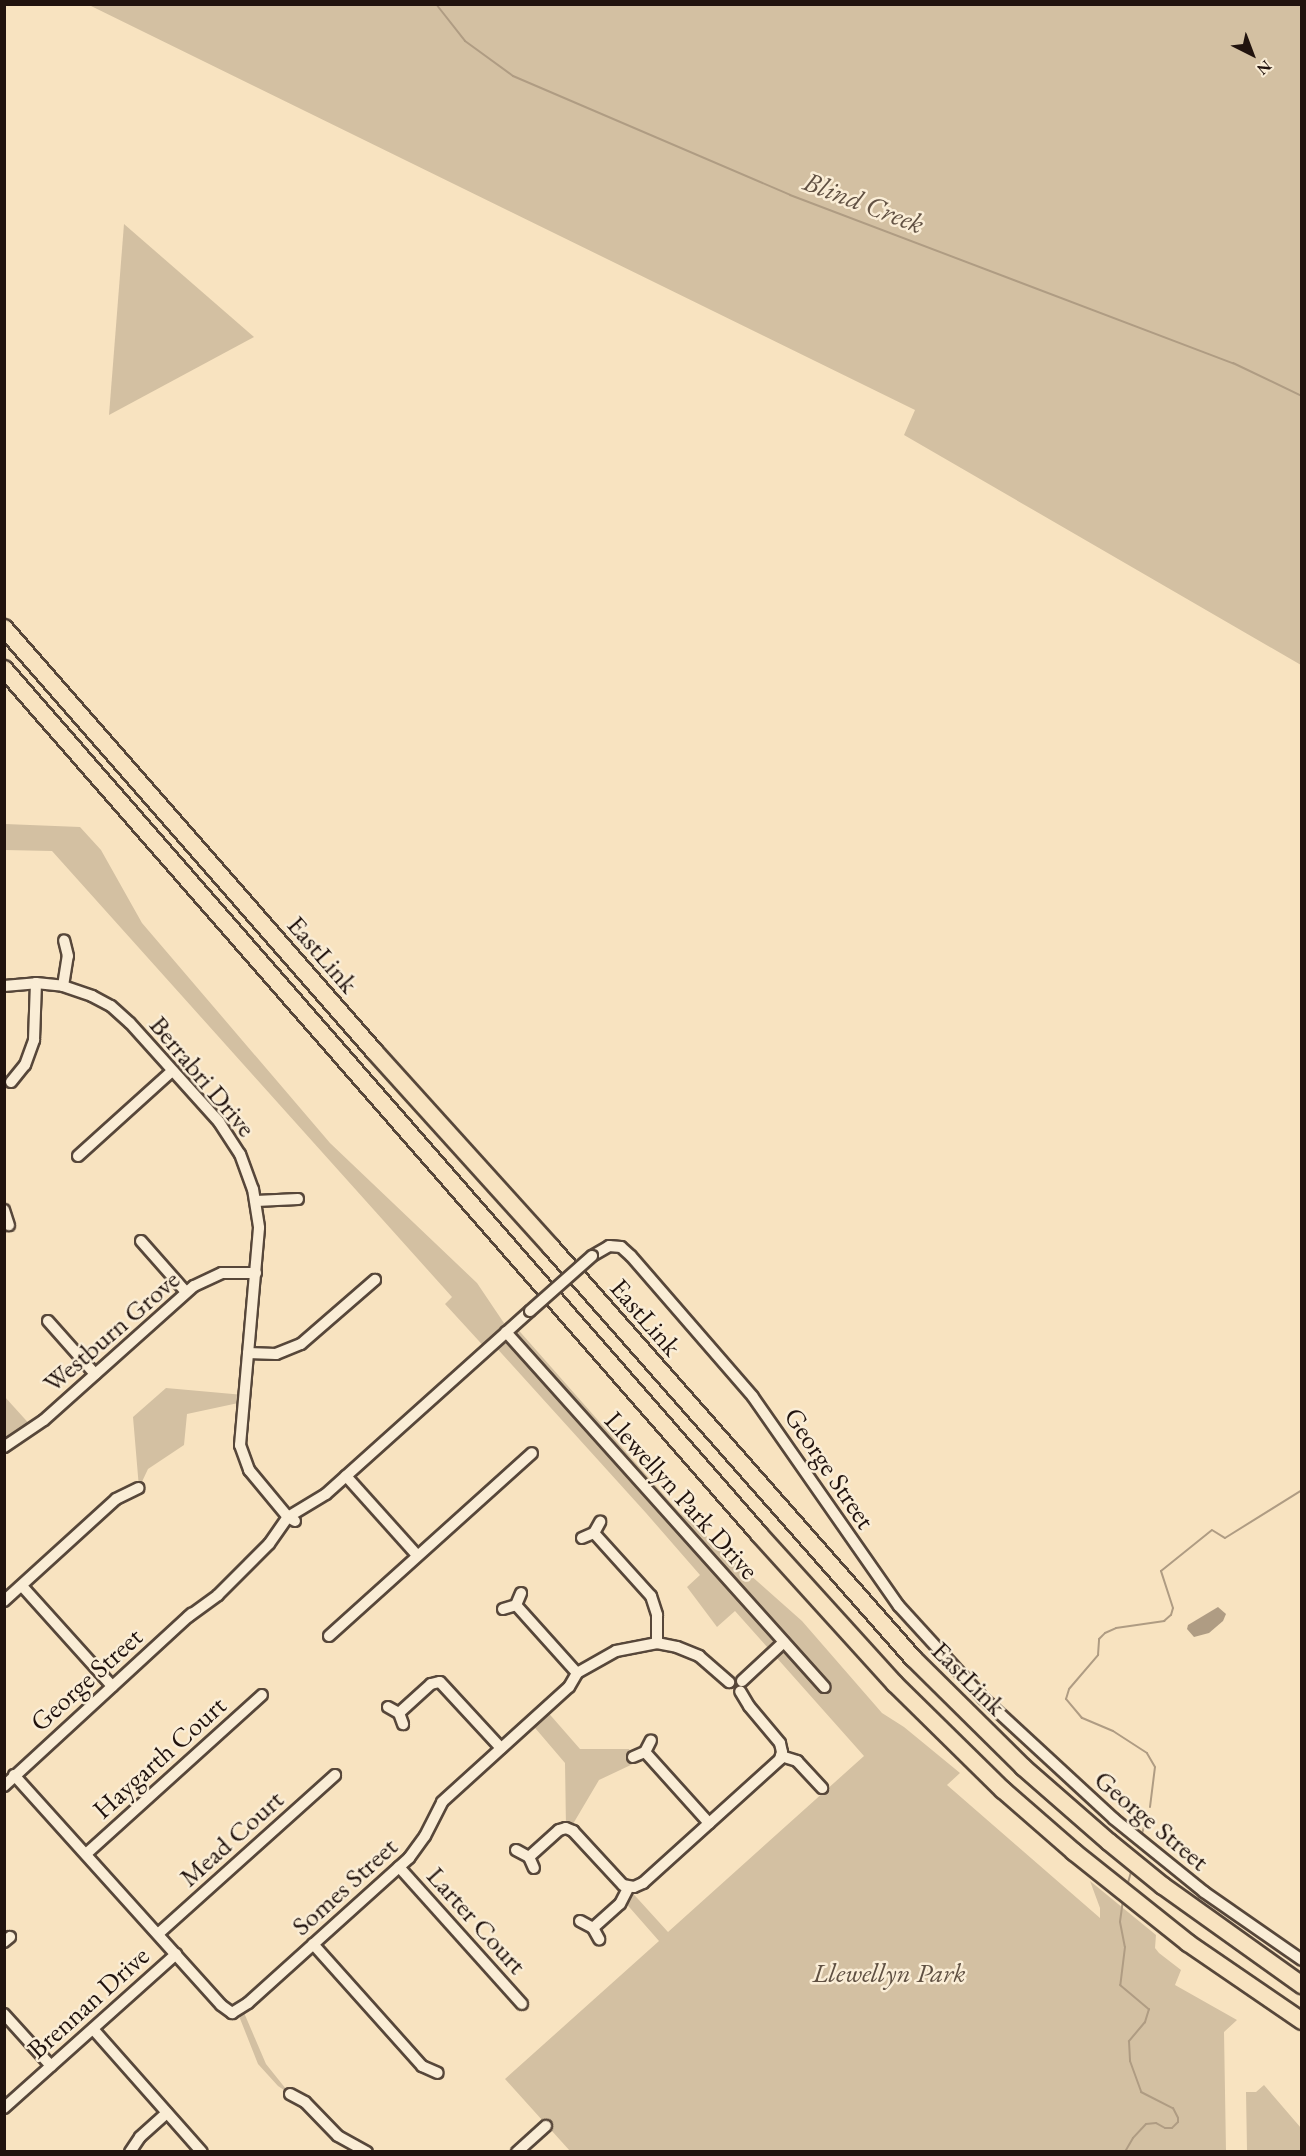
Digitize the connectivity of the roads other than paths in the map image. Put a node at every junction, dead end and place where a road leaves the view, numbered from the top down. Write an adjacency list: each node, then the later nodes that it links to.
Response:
1 (4, 628): 71 (highway, EastLink)
2 (4, 669): 74 (highway, EastLink)
3 (64, 940): 6 (street)
4 (36, 983): 5 (street, Berrabri Drive); 6 (street, Berrabri Drive); 8 (street)
5 (4, 986)
6 (63, 986): 7 (street, Berrabri Drive)
7 (172, 1071): 9 (street); 11 (street, Berrabri Drive)
8 (11, 1082)
9 (78, 1156)
10 (298, 1199): 11 (street)
11 (256, 1202): 15 (street, Berrabri Drive)
12 (4, 1210): 13 (street)
13 (9, 1225)
14 (141, 1241): 17 (street)
15 (256, 1273): 17 (street, Westburn Grove); 20 (street, Berrabri Drive)
16 (375, 1280): 20 (street)
17 (186, 1292): 21 (street, Westburn Grove)
18 (48, 1321): 21 (street)
19 (506, 1332): 24 (street, George Street); 38 (street, Llewellyn Park Drive); 70 (street, George Street, bridge)
20 (248, 1353): 26 (street, Berrabri Drive)
21 (95, 1374): 22 (street, Westburn Grove)
22 (4, 1446)
23 (532, 1453): 30 (street)
24 (345, 1476): 26 (street, George Street); 30 (street)
25 (140, 1488): 31 (street)
26 (292, 1517): 40 (street, George Street)
27 (600, 1522): 28 (street)
28 (594, 1533): 29 (street); 37 (street)
29 (582, 1538)
30 (417, 1555): 36 (street)
31 (22, 1586): 33 (street); 40 (street)
32 (521, 1593): 34 (street)
33 (4, 1602)
34 (516, 1605): 35 (street); 39 (street)
35 (503, 1609)
36 (329, 1636)
37 (657, 1642): 39 (street, Somes Street); 41 (street, Somes Street)
38 (784, 1642): 41 (street); 42 (street, Llewellyn Park Drive)
39 (577, 1673): 48 (street, Somes Street)
40 (112, 1686): 52 (street, George Street)
41 (741, 1686): 50 (street)
42 (825, 1687)
43 (262, 1695): 59 (street, Haygarth Court)
44 (388, 1707): 45 (street)
45 (399, 1713): 46 (street); 48 (street)
46 (404, 1724)
47 (651, 1740): 49 (street)
48 (501, 1748): 61 (street, Somes Street)
49 (645, 1752): 51 (street); 57 (street)
50 (781, 1756): 56 (street); 57 (street)
51 (633, 1757)
52 (14, 1775): 54 (street, George Street); 55 (street, George Street); 59 (street, Somes Street)
53 (335, 1775): 66 (street, Mead Court)
54 (4, 1781)
55 (4, 1786)
56 (822, 1788)
57 (709, 1823): 63 (street)
58 (516, 1850): 60 (street)
59 (86, 1854): 66 (street, Somes Street)
60 (529, 1857): 62 (street); 63 (street)
61 (399, 1867): 68 (street, Somes Street); 72 (street, Larter Court)
62 (534, 1868)
63 (628, 1888): 65 (street)
64 (580, 1921): 65 (street)
65 (593, 1928): 67 (street)
66 (158, 1934): 69 (street, Somes Street)
67 (599, 1940)
68 (313, 1944): 69 (street, Somes Street); 77 (street)
69 (176, 1954): 75 (street, Brennan Drive)
70 (1302, 1960)
71 (1302, 1985)
72 (522, 2004)
73 (4, 2014): 76 (street)
74 (1302, 2021)
75 (93, 2029): 76 (street, Brennan Drive); 80 (street)
76 (51, 2066): 79 (street, Brennan Drive)
77 (438, 2073)
78 (290, 2094): 84 (street)
79 (4, 2108)
80 (167, 2113): 82 (street); 83 (street)
81 (546, 2126): 85 (street)
82 (130, 2151)
83 (202, 2151)
84 (367, 2151)
85 (517, 2151)

